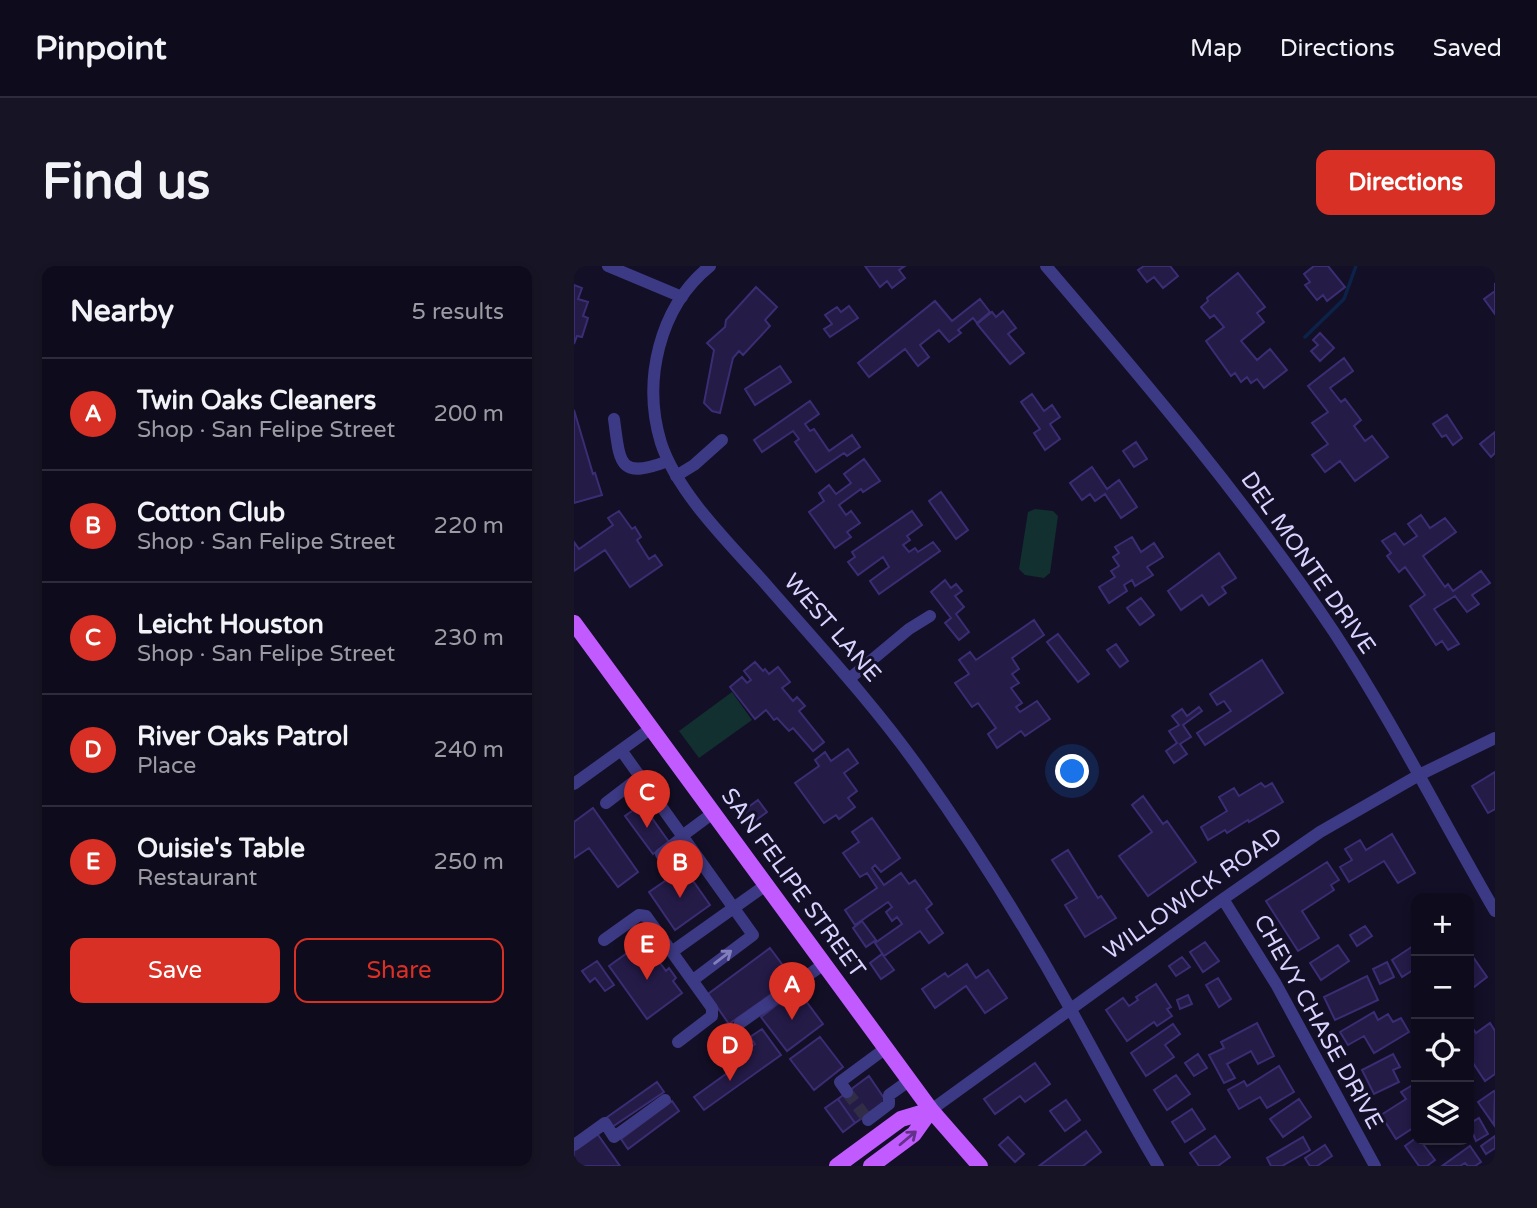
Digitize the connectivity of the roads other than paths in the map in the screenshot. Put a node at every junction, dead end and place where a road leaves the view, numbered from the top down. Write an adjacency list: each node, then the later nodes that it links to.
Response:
1 (608, 266): 4 (street)
2 (710, 266): 4 (street, WEST LANE)
3 (1046, 266): 15 (street, DEL MONTE DRIVE)
4 (682, 297): 7 (street, WEST LANE)
5 (614, 419): 7 (street)
6 (722, 440): 8 (street)
7 (668, 461): 8 (street, WEST LANE)
8 (676, 476): 11 (street, WEST LANE)
9 (930, 616): 11 (street)
10 (574, 623): 12 (main road, SAN FELIPE STREET)
11 (849, 679): 30 (street, WEST LANE)
12 (650, 729): 14 (street); 19 (main road, SAN FELIPE STREET)
13 (1495, 738): 15 (street, WILLOWICK ROAD)
14 (621, 750): 16 (street); 17 (street)
15 (1419, 775): 23 (street, WILLOWICK ROAD); 25 (street, DEL MONTE DRIVE)
16 (640, 777): 18 (street); 20 (street)
17 (574, 784)
18 (606, 803)
19 (713, 813): 20 (street); 22 (main road, SAN FELIPE STREET)
20 (683, 837): 21 (street); 24 (street)
21 (661, 854)
22 (766, 885): 24 (street); 28 (main road, SAN FELIPE STREET)
23 (1223, 899): 30 (street, WILLOWICK ROAD); 44 (street, CHEVY CHASE DRIVE)
24 (734, 908): 27 (street); 29 (street, one-way to 24)
25 (1495, 911)
26 (604, 940): 27 (street)
27 (673, 951): 29 (street)
28 (824, 964): 31 (street); 33 (main road, SAN FELIPE STREET)
29 (693, 980): 32 (street)
30 (1071, 1009): 37 (street, WILLOWICK ROAD); 43 (street, WEST LANE)
31 (740, 1023)
32 (678, 1042)
33 (886, 1048): 34 (main road, SAN FELIPE STREET); 35 (street)
34 (910, 1080): 37 (main road, SAN FELIPE STREET); 38 (street)
35 (847, 1092)
36 (665, 1100): 39 (street)
37 (932, 1110): 38 (main road, WILLOWICK ROAD); 41 (main road, WILLOWICK ROAD, one-way to 37); 42 (main road, SAN FELIPE STREET)
38 (879, 1135): 40 (main road, WILLOWICK ROAD)
39 (574, 1145)
40 (846, 1163)
41 (871, 1166)
42 (980, 1166)
43 (1158, 1166)
44 (1375, 1166)

